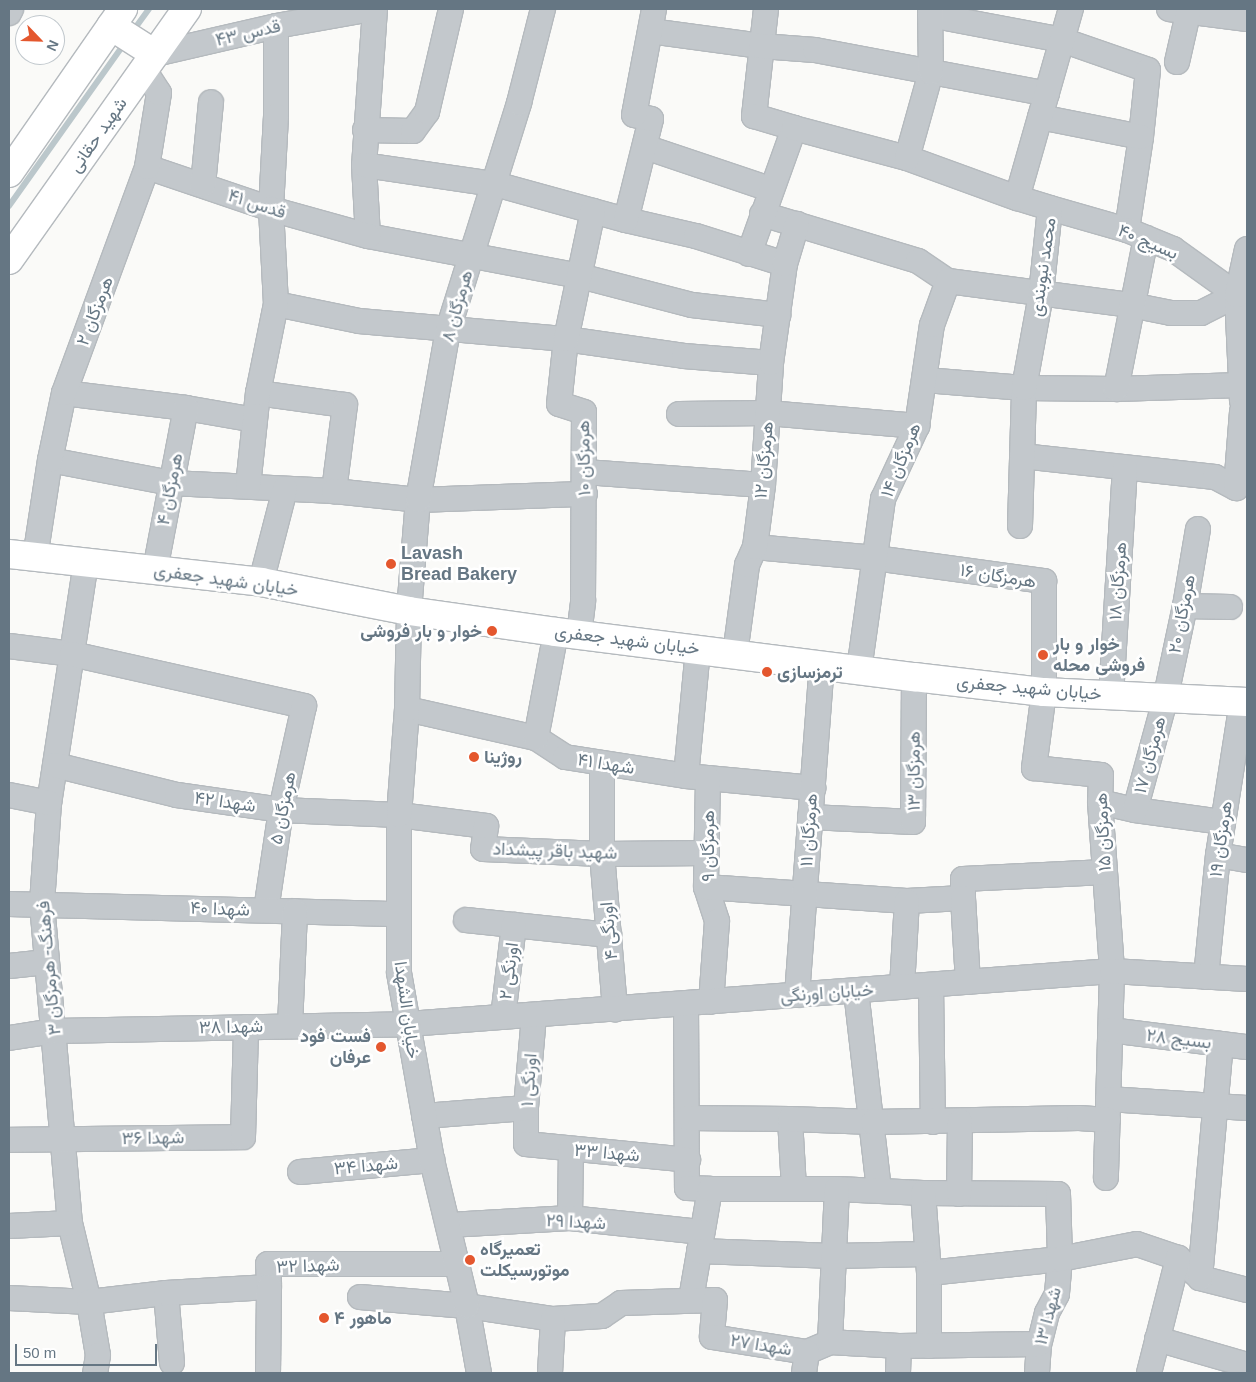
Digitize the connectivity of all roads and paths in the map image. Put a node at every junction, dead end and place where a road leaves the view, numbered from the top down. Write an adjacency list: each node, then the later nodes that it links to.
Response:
1 (11, 9): 10 (street)
2 (187, 9): 19 (main road, شهید حقانی)
3 (371, 9): 12 (street, قدس ۴۳)
4 (375, 9): 26 (street)
5 (451, 9): 26 (street)
6 (544, 9): 33 (street, هرمزگان ۸)
7 (766, 9): 18 (street)
8 (1071, 9): 17 (street)
9 (1182, 10): 14 (street); 20 (street)
10 (9, 12)
11 (930, 12): 17 (street); 21 (street)
12 (299, 15): 16 (street, قدس ۴۳)
13 (118, 17): 19 (main road); 32 (main road)
14 (1247, 19)
15 (652, 20): 18 (street); 28 (street)
16 (276, 26): 19 (street, قدس ۴۳); 38 (street)
17 (1062, 40): 22 (street); 27 (street)
18 (761, 46): 21 (street); 25 (street, محمد نبوبندی)
19 (150, 62): 31 (street, هرمزگان ۲); 48 (main road, شهید حقانی)
20 (1177, 62)
21 (931, 72): 22 (street); 29 (street)
22 (1046, 94): 24 (street)
23 (211, 102): 34 (street)
24 (1040, 117): 27 (street); 36 (street)
25 (794, 128): 29 (street, محمد نبوبندی); 35 (street)
26 (365, 130): 30 (street)
27 (1141, 137): 43 (street)
28 (645, 146): 35 (street); 41 (street)
29 (907, 158): 36 (street, محمد نبوبندی)
30 (364, 165): 33 (street); 44 (street)
31 (147, 167): 34 (street, قدس ۴۱); 64 (street, هرمزگان ۲)
32 (9, 174)
33 (495, 184): 39 (street); 47 (street, هرمزگان ۸)
34 (203, 185): 38 (street, قدس ۴۱)
35 (770, 190): 40 (street)
36 (1017, 198): 37 (street, محمد نبوبندی)
37 (1050, 208): 43 (street, بسیج ۴۰); 52 (street, محمد نبوبندی)
38 (271, 209): 44 (street, قدس ۴۱); 54 (street)
39 (593, 211): 41 (street); 50 (street, هرمزگان ۱۰)
40 (762, 214): 42 (street); 46 (street)
41 (626, 220): 46 (street)
42 (798, 224): 49 (street, هرمزگان ۱۲); 51 (street)
43 (1136, 234): 53 (street, بسیج ۴۰); 55 (street)
44 (368, 236): 47 (street, قدس ۴۱)
45 (1247, 249): 53 (street)
46 (749, 254): 49 (street)
47 (472, 255): 50 (street, قدس ۴۱); 57 (street, هرمزگان ۸)
48 (9, 260)
49 (785, 264): 56 (street, هرمزگان ۱۲)
50 (580, 276): 56 (street, قدس ۴۱); 58 (street, هرمزگان ۱۰)
51 (948, 282): 52 (street); 60 (street, هرمزگان ۱۴)
52 (1041, 294): 55 (street); 62 (street, محمد نبوبندی)
53 (1242, 296): 55 (street); 61 (street)
54 (276, 304): 57 (street); 65 (street)
55 (1131, 305): 63 (street)
56 (778, 315): 59 (street, هرمزگان ۱۲)
57 (448, 330): 58 (street); 82 (street, هرمزگان ۸)
58 (566, 340): 59 (street); 76 (street, هرمزگان ۱۰)
59 (772, 363): 68 (street, هرمزگان ۱۲)
60 (925, 380): 62 (street); 71 (street, هرمزگان ۱۴)
61 (1241, 385): 63 (street); 67 (street)
62 (1024, 388): 63 (street); 72 (street, محمد نبوبندی)
63 (1116, 388)
64 (64, 393): 66 (street); 73 (street, هرمزگان ۲)
65 (258, 393): 70 (street); 81 (street)
66 (186, 408): 70 (street); 75 (street, هرمزگان ۴)
67 (1245, 411): 79 (street)
68 (768, 413): 69 (street); 71 (street); 78 (street, هرمزگان ۱۲)
69 (679, 414)
70 (255, 420): 77 (street)
71 (917, 426): 87 (street, هرمزگان ۱۴)
72 (1022, 456): 74 (street); 83 (street, محمد نبوبندی)
73 (50, 460): 75 (street); 86 (street, هرمزگان ۲)
74 (1125, 467): 79 (street); 103 (street, هرمزگان ۱۸)
75 (171, 483): 77 (street); 89 (street, هرمزگان ۴)
76 (585, 483): 78 (street); 82 (street); 94 (street, هرمزگان ۱۰)
77 (248, 486): 80 (street)
78 (763, 486): 85 (street, هرمزگان ۱۲)
79 (1242, 488)
80 (285, 489): 81 (street); 90 (street)
81 (334, 491): 82 (street)
82 (418, 500): 93 (street, هرمزگان ۸)
83 (1020, 526)
84 (1198, 529): 91 (street, هرمزگان ۲۰)
85 (755, 547): 87 (street); 98 (street, هرمزگان ۱۲)
86 (22, 556): 88 (main road, خیابان شهید جعفری)
87 (875, 558): 100 (street, هرمزگان ۱۴); 102 (street, هرمزگان ۱۶)
88 (86, 562): 89 (main road, خیابان شهید جعفری); 97 (street, فرهنگ- هرمزگان ۳)
89 (155, 570): 90 (main road, خیابان شهید جعفری)
90 (261, 582): 93 (main road, خیابان شهید جعفری)
91 (1185, 606): 92 (street); 104 (street, هرمزگان ۲۰)
92 (1230, 606)
93 (409, 610): 94 (main road, خیابان شهید جعفری); 106 (street, خیابان الشهدا)
94 (568, 633): 96 (main road, خیابان شهید جعفری); 107 (street, هرمزگان ۱۰)
95 (9, 646): 97 (street)
96 (698, 650): 98 (main road, خیابان شهید جعفری); 110 (street, هرمزگان ۹)
97 (72, 654): 109 (street, فرهنگ- هرمزگان ۳); 115 (street, هرمزگان ۵)
98 (735, 654): 99 (main road, خیابان شهید جعفری)
99 (822, 665): 100 (main road, خیابان شهید جعفری); 111 (street, هرمزگان ۱۱)
100 (859, 670): 101 (main road, خیابان شهید جعفری)
101 (914, 677): 102 (main road, خیابان شهید جعفری); 118 (street, هرمزگان ۱۳)
102 (1044, 692): 103 (main road, خیابان شهید جعفری); 113 (street, هرمزگان ۱۵)
103 (1111, 696): 104 (main road, خیابان شهید جعفری)
104 (1165, 700): 105 (main road, خیابان شهید جعفری); 116 (street, هرمزگان ۱۷)
105 (1245, 702): 119 (street, هرمزگان ۱۹)
106 (407, 709): 107 (street, شهدا ۴۱); 117 (street, خیابان الشهدا)
107 (536, 738): 108 (street, شهدا ۴۱)
108 (602, 763): 110 (street, شهدا ۴۱); 121 (street, اورنگی ۴)
109 (55, 765): 114 (street, فرهنگ- هرمزگان ۳); 115 (street, شهدا ۴۲)
110 (697, 777): 111 (street, شهدا ۴۱); 120 (street, هرمزگان ۹)
111 (813, 788): 118 (street, هرمزگان ۱۱)
112 (9, 794): 114 (street)
113 (1100, 802): 116 (street); 124 (street, هرمزگان ۱۵)
114 (49, 803): 130 (street, فرهنگ- هرمزگان ۳)
115 (281, 810): 117 (street, شهدا ۴۲); 131 (street, هرمزگان ۵)
116 (1135, 810): 119 (street)
117 (399, 815): 121 (street, شهید باقر پیشداد); 133 (street, خیابان الشهدا)
118 (810, 817): 126 (street, هرمزگان ۱۱)
119 (1223, 822): 122 (street, هرمزگان ۱۹)
120 (707, 853): 121 (street, شهید باقر پیشداد); 125 (street, هرمزگان ۹)
121 (602, 854): 136 (street, اورنگی ۴)
122 (1218, 856): 123 (street); 140 (street, هرمزگان ۱۹)
123 (1247, 860)
124 (1105, 872): 127 (street); 139 (street, هرمزگان ۱۵)
125 (706, 887): 126 (street); 147 (street, هرمزگان ۹)
126 (804, 894): 128 (street); 146 (street, هرمزگان ۱۱)
127 (963, 898): 128 (street); 142 (street)
128 (908, 902): 144 (street)
129 (9, 904): 130 (street, شهدا ۴۰)
130 (42, 904): 131 (street, شهدا ۴۰); 137 (street, فرهنگ- هرمزگان ۳)
131 (266, 910): 132 (street, شهدا ۴۰)
132 (296, 911): 133 (street, شهدا ۴۰); 153 (street)
133 (399, 914): 152 (street, خیابان الشهدا)
134 (466, 920): 135 (street)
135 (514, 925): 136 (street); 151 (street, اورنگی ۲)
136 (609, 935): 149 (street, اورنگی ۴)
137 (47, 962): 138 (street); 155 (street, فرهنگ- هرمزگان ۳)
138 (9, 966)
139 (1112, 971): 140 (street, خیابان اورنگی); 142 (street, خیابان اورنگی); 156 (street, هرمزگان ۱۵)
140 (1206, 977): 141 (street, خیابان اورنگی)
141 (1247, 979)
142 (968, 982): 143 (street, خیابان اورنگی)
143 (931, 985): 144 (street, خیابان اورنگی); 169 (street)
144 (902, 987): 145 (street, خیابان اورنگی)
145 (856, 991): 146 (street, خیابان اورنگی); 168 (street)
146 (797, 995): 147 (street, خیابان اورنگی)
147 (711, 1002): 148 (street, خیابان اورنگی)
148 (686, 1004): 149 (street, خیابان اورنگی); 165 (street)
149 (615, 1008): 150 (street, خیابان اورنگی)
150 (534, 1016): 151 (street, خیابان اورنگی); 161 (street, اورنگی ۱)
151 (503, 1017): 152 (street, خیابان اورنگی)
152 (408, 1024): 153 (street, شهدا ۳۸); 164 (street, خیابان الشهدا)
153 (290, 1026): 154 (street, شهدا ۳۸)
154 (246, 1027): 155 (street, شهدا ۳۸); 170 (street, شهدا ۳۶)
155 (54, 1030): 157 (street, شهدا ۳۸); 170 (street, فرهنگ- هرمزگان ۳)
156 (1110, 1030): 158 (street, بسیج ۲۸); 163 (street, هرمزگان ۱۵)
157 (9, 1038)
158 (1221, 1044): 159 (street, بسیج ۲۸); 160 (street)
159 (1247, 1047)
160 (1216, 1106): 162 (street); 163 (street); 194 (street)
161 (526, 1108): 164 (street); 172 (street, اورنگی ۱)
162 (1247, 1108)
163 (1108, 1110): 167 (street); 177 (street, هرمزگان ۱۵)
164 (424, 1116): 174 (street, خیابان الشهدا)
165 (687, 1118): 166 (street); 175 (street)
166 (790, 1119): 168 (street); 180 (street)
167 (960, 1121): 169 (street); 183 (street)
168 (872, 1122): 169 (street); 181 (street)
169 (933, 1122)
170 (64, 1139): 171 (street, شهدا ۳۶); 185 (street, فرهنگ- هرمزگان ۳)
171 (9, 1140)
172 (526, 1144): 173 (street, شهدا ۳۳)
173 (571, 1150): 175 (street, شهدا ۳۳); 184 (street)
174 (432, 1160): 176 (street, شهدا ۳۴); 186 (street, خیابان الشهدا)
175 (688, 1160): 179 (street)
176 (300, 1172)
177 (1106, 1178)
178 (836, 1188): 180 (street); 181 (street); 189 (street)
179 (710, 1189): 180 (street); 188 (street)
180 (794, 1189)
181 (879, 1190): 182 (street)
182 (923, 1193): 183 (street); 193 (street)
183 (959, 1194): 191 (street, شهدا ۱۳)
184 (570, 1218): 186 (street, شهدا ۲۹); 188 (street, شهدا ۲۹)
185 (70, 1223): 187 (street); 201 (street, فرهنگ- هرمزگان ۳)
186 (449, 1225): 192 (street, خیابان الشهدا)
187 (9, 1226)
188 (701, 1241): 189 (street, شهدا ۲۹); 200 (street)
189 (834, 1256): 193 (street, شهدا ۲۹); 205 (street)
190 (1178, 1258): 191 (street, شهدا ۲۹); 194 (street); 204 (street)
191 (1060, 1259): 193 (street, شهدا ۲۹); 206 (street, شهدا ۱۳)
192 (458, 1264): 195 (street, شهدا ۳۲); 202 (street, خیابان الشهدا)
193 (927, 1264): 208 (street)
194 (1200, 1278): 196 (street)
195 (269, 1287): 197 (street, شهدا ۳۲); 213 (street)
196 (1247, 1290)
197 (166, 1293): 201 (street, شهدا ۳۲); 210 (street)
198 (9, 1298): 201 (street, شهدا ۳۲)
199 (360, 1298): 202 (street, شهدا ۲۷)
200 (692, 1299): 203 (street, شهدا ۲۷); 209 (street, شهدا ۲۷)
201 (89, 1302): 212 (street, فرهنگ- هرمزگان ۳)
202 (466, 1306): 203 (street, شهدا ۲۷); 214 (street, خیابان الشهدا)
203 (552, 1319): 215 (street)
204 (1157, 1339): 211 (street); 218 (street)
205 (830, 1342): 207 (street, شهدا ۲۷); 209 (street, شهدا ۲۷)
206 (1039, 1344): 208 (street, شهدا ۲۷); 217 (street, شهدا ۱۳)
207 (899, 1346): 208 (street, شهدا ۲۷); 216 (street)
208 (929, 1346)
209 (805, 1362)
210 (172, 1363)
211 (1240, 1367)
212 (95, 1373)
213 (268, 1373)
214 (479, 1373)
215 (550, 1373)
216 (898, 1373)
217 (1037, 1373)
218 (1149, 1373)

